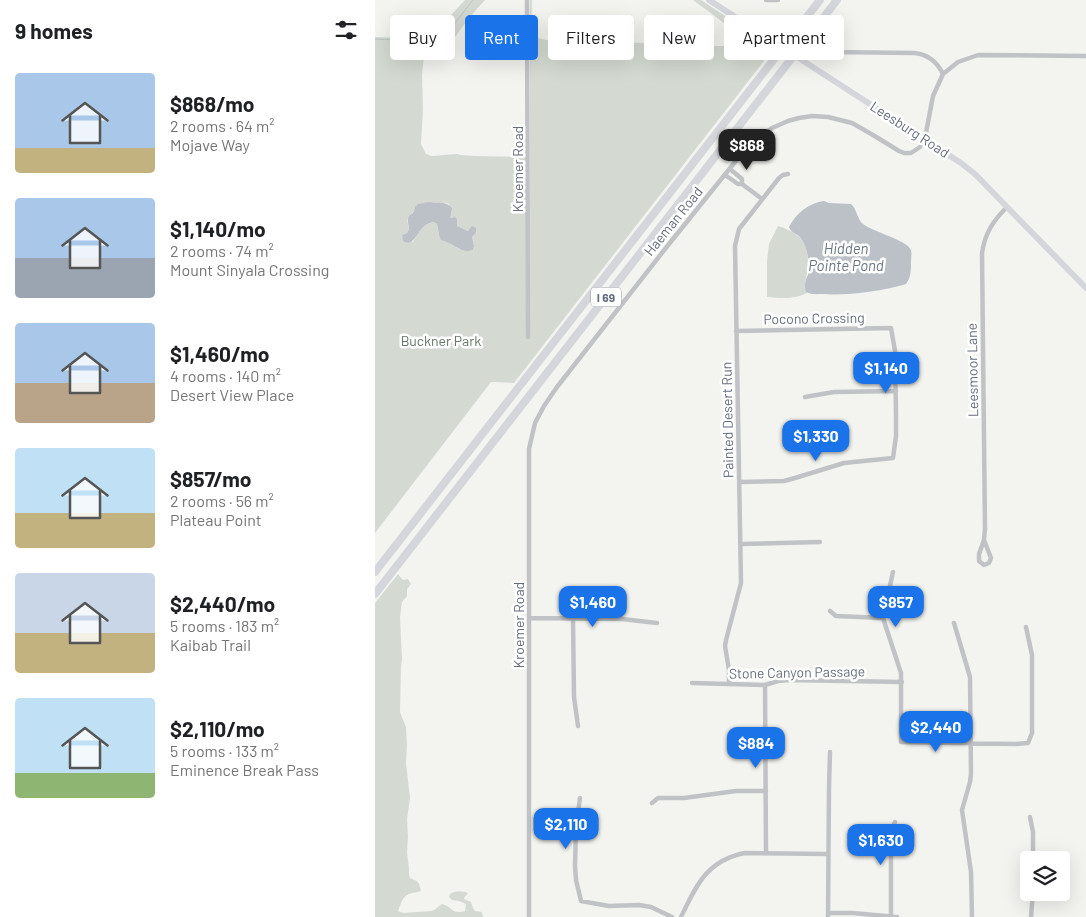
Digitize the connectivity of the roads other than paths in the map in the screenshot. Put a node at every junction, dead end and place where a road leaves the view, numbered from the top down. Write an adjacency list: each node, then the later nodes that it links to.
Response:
1 (527, 0): 19 (street, Kroemer Road)
2 (709, 0): 10 (main road, Leesburg Road)
3 (766, 0): 4 (street)
4 (778, 0)
5 (820, 0): 27 (highway, I 69)
6 (837, 0): 29 (highway, I 69)
7 (844, 52): 9 (street)
8 (1086, 56): 9 (street)
9 (943, 74): 10 (street)
10 (925, 138): 11 (street, Haeman Road); 16 (main road, Leesburg Road)
11 (730, 169): 13 (street, Haeman Road); 14 (street)
12 (788, 174): 15 (street, Painted Desert Run)
13 (725, 175): 14 (street); 20 (street, Haeman Road)
14 (743, 184): 15 (street)
15 (762, 199): 18 (street, Painted Desert Run)
16 (1007, 207): 17 (main road, Leesburg Road); 24 (street, Leesmoor Lane)
17 (1086, 288)
18 (737, 331): 21 (street, Pocono Crossing); 23 (street, Painted Desert Run)
19 (528, 338)
20 (586, 350): 31 (street, Kroemer Road)
21 (896, 391): 22 (street); 23 (street)
22 (805, 397)
23 (739, 482): 26 (street, Painted Desert Run)
24 (984, 540): 24 (street, Leesmoor Lane)
25 (820, 542): 26 (street)
26 (740, 544): 39 (street, Painted Desert Run)
27 (375, 572)
28 (893, 572): 33 (street)
29 (375, 594)
30 (830, 611): 33 (street)
31 (529, 618): 32 (street); 54 (street, Kroemer Road)
32 (573, 618): 34 (street); 41 (street)
33 (883, 618): 37 (street)
34 (657, 623)
35 (954, 623): 42 (street)
36 (1026, 627): 42 (street)
37 (902, 682): 40 (street, Stone Canyon Passage); 42 (street)
38 (692, 683): 39 (street, Stone Canyon Passage)
39 (729, 684): 40 (street, Stone Canyon Passage)
40 (765, 685): 44 (street)
41 (577, 726)
42 (971, 744): 59 (street)
43 (831, 752): 51 (street)
44 (766, 791): 46 (street); 50 (street)
45 (580, 798): 55 (street)
46 (652, 803)
47 (1030, 817): 49 (street)
48 (895, 822): 57 (street)
49 (1033, 851)
50 (766, 853): 51 (street); 56 (street)
51 (828, 854): 53 (street)
52 (1032, 901): 60 (street)
53 (828, 915): 57 (street)
54 (529, 917)
55 (672, 917)
56 (681, 917)
57 (891, 917): 58 (street)
58 (897, 917)
59 (971, 917)
60 (1031, 917)

